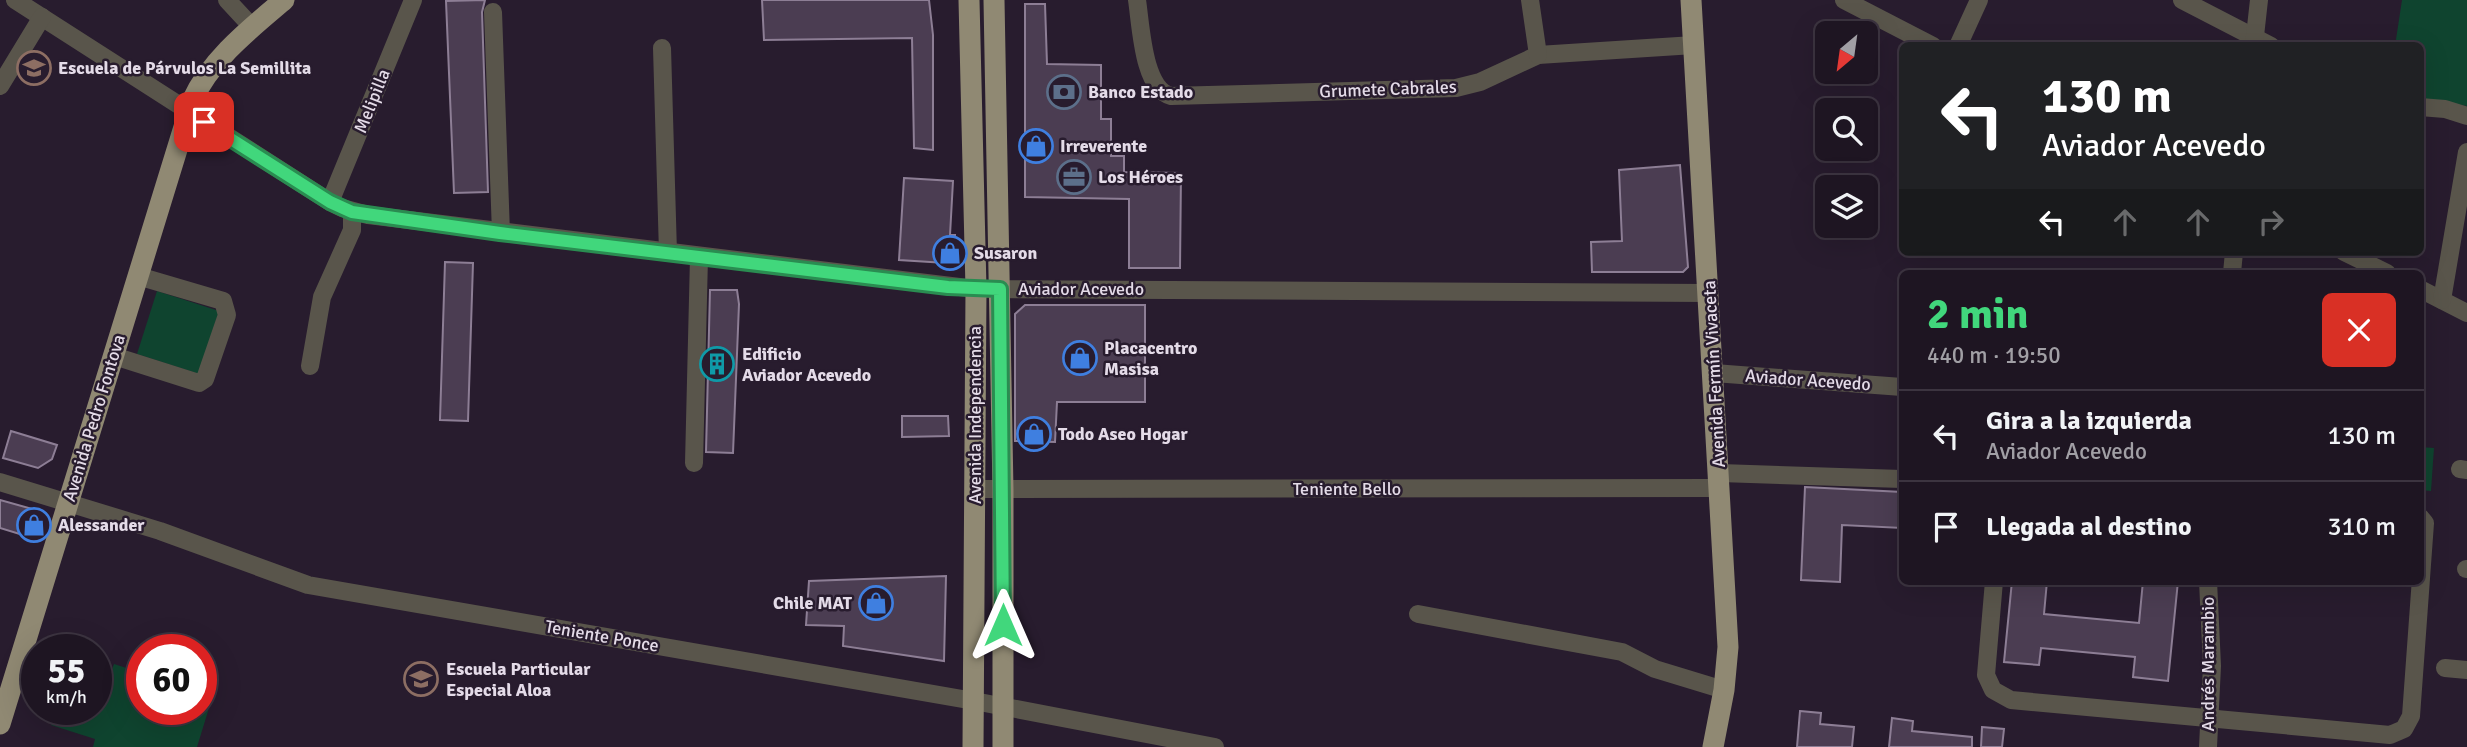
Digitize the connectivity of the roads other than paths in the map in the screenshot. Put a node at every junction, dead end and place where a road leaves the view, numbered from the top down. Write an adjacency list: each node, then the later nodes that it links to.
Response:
1 (15, 0): 15 (street, Aviador Acevedo)
2 (227, 0): 16 (street)
3 (284, 0): 16 (main road, Avenida Pedro Fontova)
4 (413, 0): 28 (street, Melipilla)
5 (969, 0): 36 (main road, Avenida Independencia)
6 (994, 0): 37 (main road, Avenida Independencia)
7 (1137, 0): 22 (street, Grumete Cabrales)
8 (1530, 0): 22 (street)
9 (1691, 0): 20 (main road, Avenida Fermín Vivaceta)
10 (1844, 0): 18 (street)
11 (1979, 0): 19 (street)
12 (2182, 0): 17 (street)
13 (2259, 0): 17 (street)
14 (493, 12): 30 (street)
15 (42, 17): 23 (street); 25 (street, Aviador Acevedo)
16 (252, 27): 25 (main road, Avenida Pedro Fontova)
17 (2254, 41)
18 (1925, 42)
19 (1960, 42)
20 (1693, 45): 22 (street, Grumete Cabrales); 39 (main road, Avenida Fermín Vivaceta)
21 (662, 48): 31 (street)
22 (1538, 55)
23 (0, 86)
24 (2424, 107): 26 (street)
25 (189, 113): 28 (street, Aviador Acevedo); 35 (main road, Avenida Pedro Fontova)
26 (2467, 116)
27 (2467, 152): 40 (street)
28 (330, 202): 29 (street, Aviador Acevedo)
29 (352, 212): 30 (street, Aviador Acevedo); 43 (street)
30 (500, 233): 31 (street, Aviador Acevedo)
31 (668, 253): 33 (street, Aviador Acevedo)
32 (2351, 256): 34 (street)
33 (698, 257): 36 (street, Aviador Acevedo); 46 (street)
34 (2377, 270)
35 (138, 276): 42 (main road, Avenida Pedro Fontova); 42 (street)
36 (976, 289): 37 (street, Aviador Acevedo); 50 (main road, Avenida Independencia)
37 (1000, 289): 39 (street, Aviador Acevedo); 51 (main road, Avenida Independencia)
38 (2424, 291): 40 (street)
39 (1709, 293): 44 (main road, Avenida Fermín Vivaceta)
40 (2442, 300): 41 (street)
41 (2467, 313)
42 (114, 356): 52 (main road, Avenida Pedro Fontova)
43 (310, 366)
44 (1714, 373): 45 (street, Aviador Acevedo); 48 (main road, Avenida Fermín Vivaceta)
45 (1899, 387)
46 (694, 463)
47 (1899, 479): 48 (street, Teniente Bello)
48 (1720, 481): 51 (street, Teniente Bello); 59 (main road, Avenida Fermín Vivaceta)
49 (0, 482): 52 (street, Teniente Ponce)
50 (975, 489): 51 (street, Teniente Bello); 60 (main road, Avenida Independencia)
51 (1003, 490): 61 (main road, Avenida Independencia)
52 (68, 503): 60 (street, Teniente Ponce); 63 (main road, Avenida Pedro Fontova)
53 (1994, 585): 62 (street)
54 (2208, 585): 62 (street, Andrés Marambio)
55 (2421, 585): 62 (street)
56 (1418, 614): 59 (street)
57 (2445, 668): 58 (street)
58 (2467, 670)
59 (1724, 690): 67 (main road, Avenida Fermín Vivaceta)
60 (974, 701): 61 (street, Teniente Ponce); 64 (main road, Avenida Independencia)
61 (1003, 706): 65 (main road, Avenida Independencia); 66 (street, Teniente Ponce)
62 (2210, 717): 68 (street, Andrés Marambio)
63 (0, 724)
64 (973, 747)
65 (1003, 747)
66 (1215, 747)
67 (1713, 747)
68 (2208, 747)

